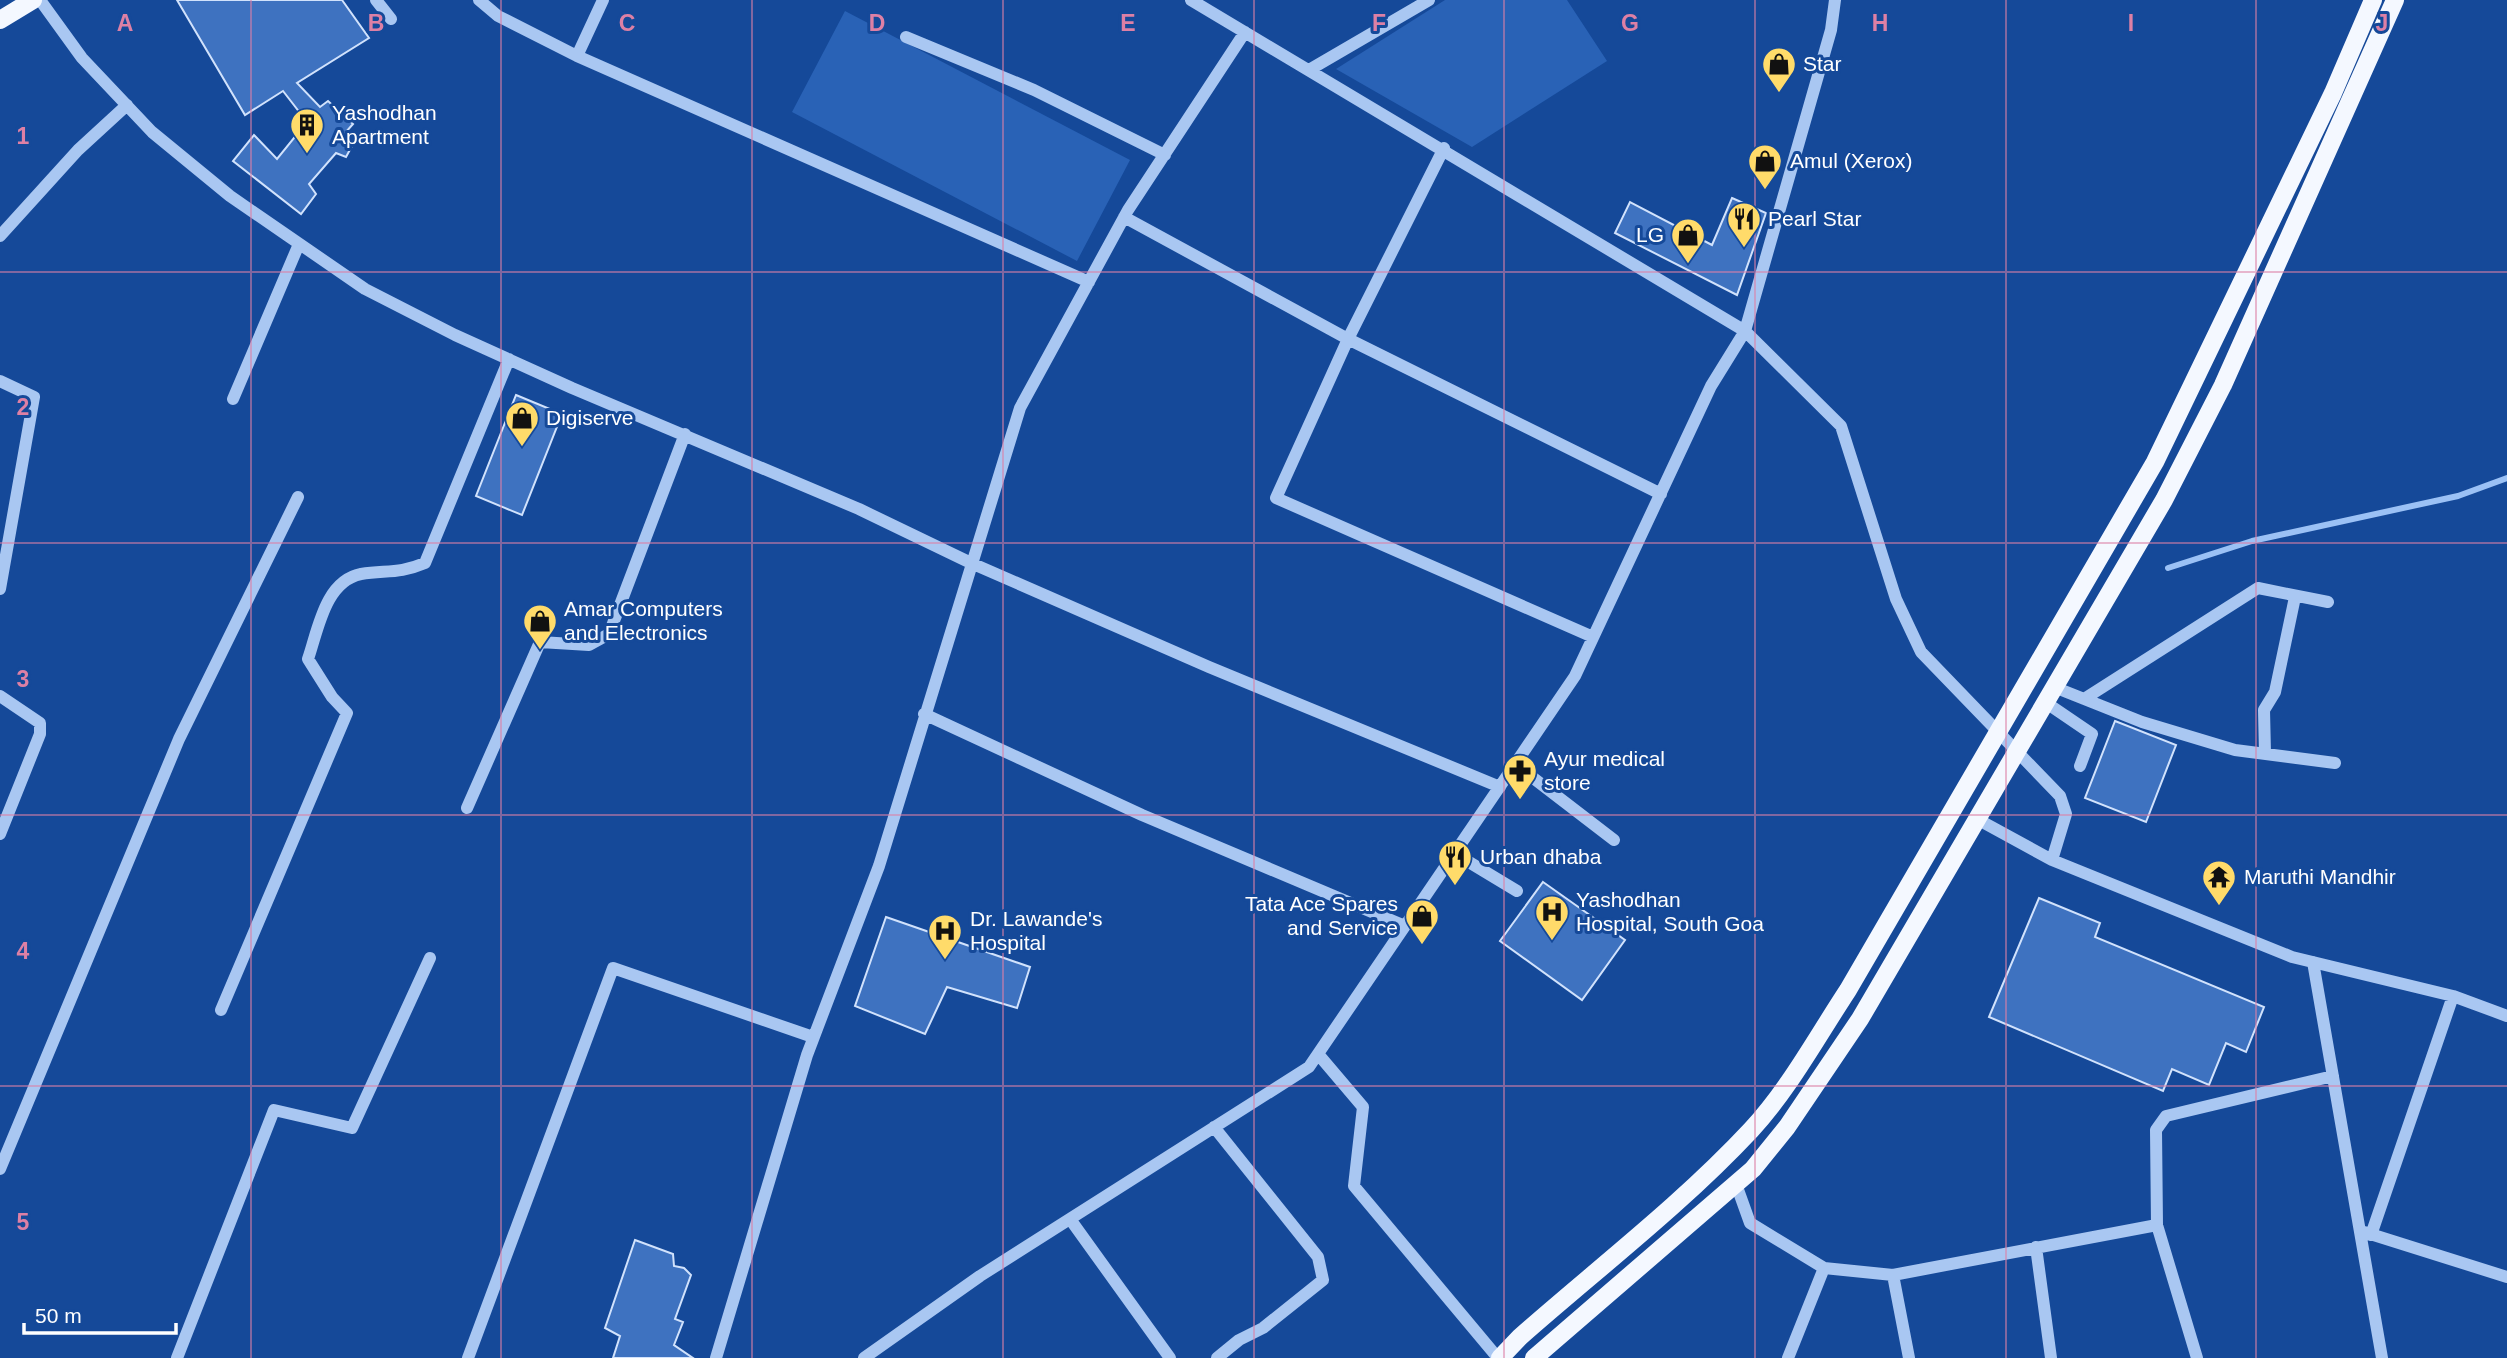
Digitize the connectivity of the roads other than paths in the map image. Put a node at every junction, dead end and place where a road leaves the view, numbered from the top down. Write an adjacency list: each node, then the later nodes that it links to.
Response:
1 (33, 0): 12 (main road)
2 (40, 0): 17 (street)
3 (376, 0): 11 (street)
4 (479, 0): 15 (street)
5 (603, 0): 15 (street)
6 (1191, 0): 13 (street)
7 (1429, 0): 16 (street)
8 (1835, 0): 24 (street)
9 (2395, 0): 37 (main road)
10 (2371, 1): 41 (main road)
11 (390, 19)
12 (0, 20)
13 (1245, 32): 16 (street); 19 (street)
14 (906, 37): 19 (street)
15 (577, 56): 23 (street)
16 (1309, 70): 18 (street)
17 (127, 105): 21 (street); 22 (street)
18 (1444, 148): 24 (street); 25 (street)
19 (1165, 155): 20 (street)
20 (1124, 217): 23 (street); 25 (street)
21 (0, 236)
22 (299, 244): 26 (street); 28 (street)
23 (1089, 282): 32 (street)
24 (1745, 331): 30 (street); 41 (street)
25 (1348, 340): 30 (street); 36 (street)
26 (509, 359): 29 (street); 59 (street)
27 (0, 381): 33 (street)
28 (233, 399)
29 (685, 434): 32 (street); 48 (street)
30 (1661, 494): 36 (street)
31 (298, 497): 65 (street)
32 (971, 562): 40 (street); 47 (street)
33 (0, 589)
34 (2295, 597): 35 (street); 39 (street); 43 (street)
35 (2328, 602)
36 (1593, 638): 45 (street)
37 (2050, 694): 39 (street); 42 (main road); 46 (street)
38 (0, 696): 50 (street)
39 (2084, 699): 43 (street)
40 (924, 715): 55 (street); 61 (street)
41 (1999, 729): 42 (street); 80 (main road)
42 (2017, 749): 49 (main road); 53 (street)
43 (2265, 753): 44 (street)
44 (2335, 763)
45 (1515, 764): 47 (street); 51 (street)
46 (2080, 766)
47 (1500, 787): 52 (street)
48 (467, 808)
49 (1977, 819): 53 (street); 66 (main road)
50 (0, 834)
51 (1614, 840)
52 (1454, 853): 54 (street); 55 (street)
53 (2052, 860): 57 (street)
54 (1517, 891)
55 (1405, 926): 62 (street)
56 (430, 958): 74 (street)
57 (2314, 962): 58 (street); 63 (street)
58 (2453, 996): 60 (street); 69 (street)
59 (221, 1010)
60 (2507, 1016)
61 (813, 1037): 75 (street); 76 (street)
62 (1318, 1054): 64 (street); 80 (street)
63 (2333, 1076): 68 (street); 69 (street)
64 (1214, 1127): 67 (street); 79 (street)
65 (0, 1169)
66 (1736, 1184): 71 (street); 81 (main road)
67 (1070, 1219): 77 (street); 78 (street)
68 (2157, 1224): 70 (street); 85 (street)
69 (2365, 1233): 73 (street); 86 (street)
70 (2036, 1247): 72 (street); 84 (street)
71 (1824, 1268): 72 (street); 82 (street)
72 (1893, 1275): 83 (street)
73 (2507, 1277)
74 (177, 1358)
75 (468, 1358)
76 (716, 1358)
77 (864, 1358)
78 (1170, 1358)
79 (1217, 1358)
80 (1499, 1358)
81 (1534, 1358)
82 (1788, 1358)
83 (1909, 1358)
84 (2051, 1358)
85 (2197, 1358)
86 (2382, 1358)

